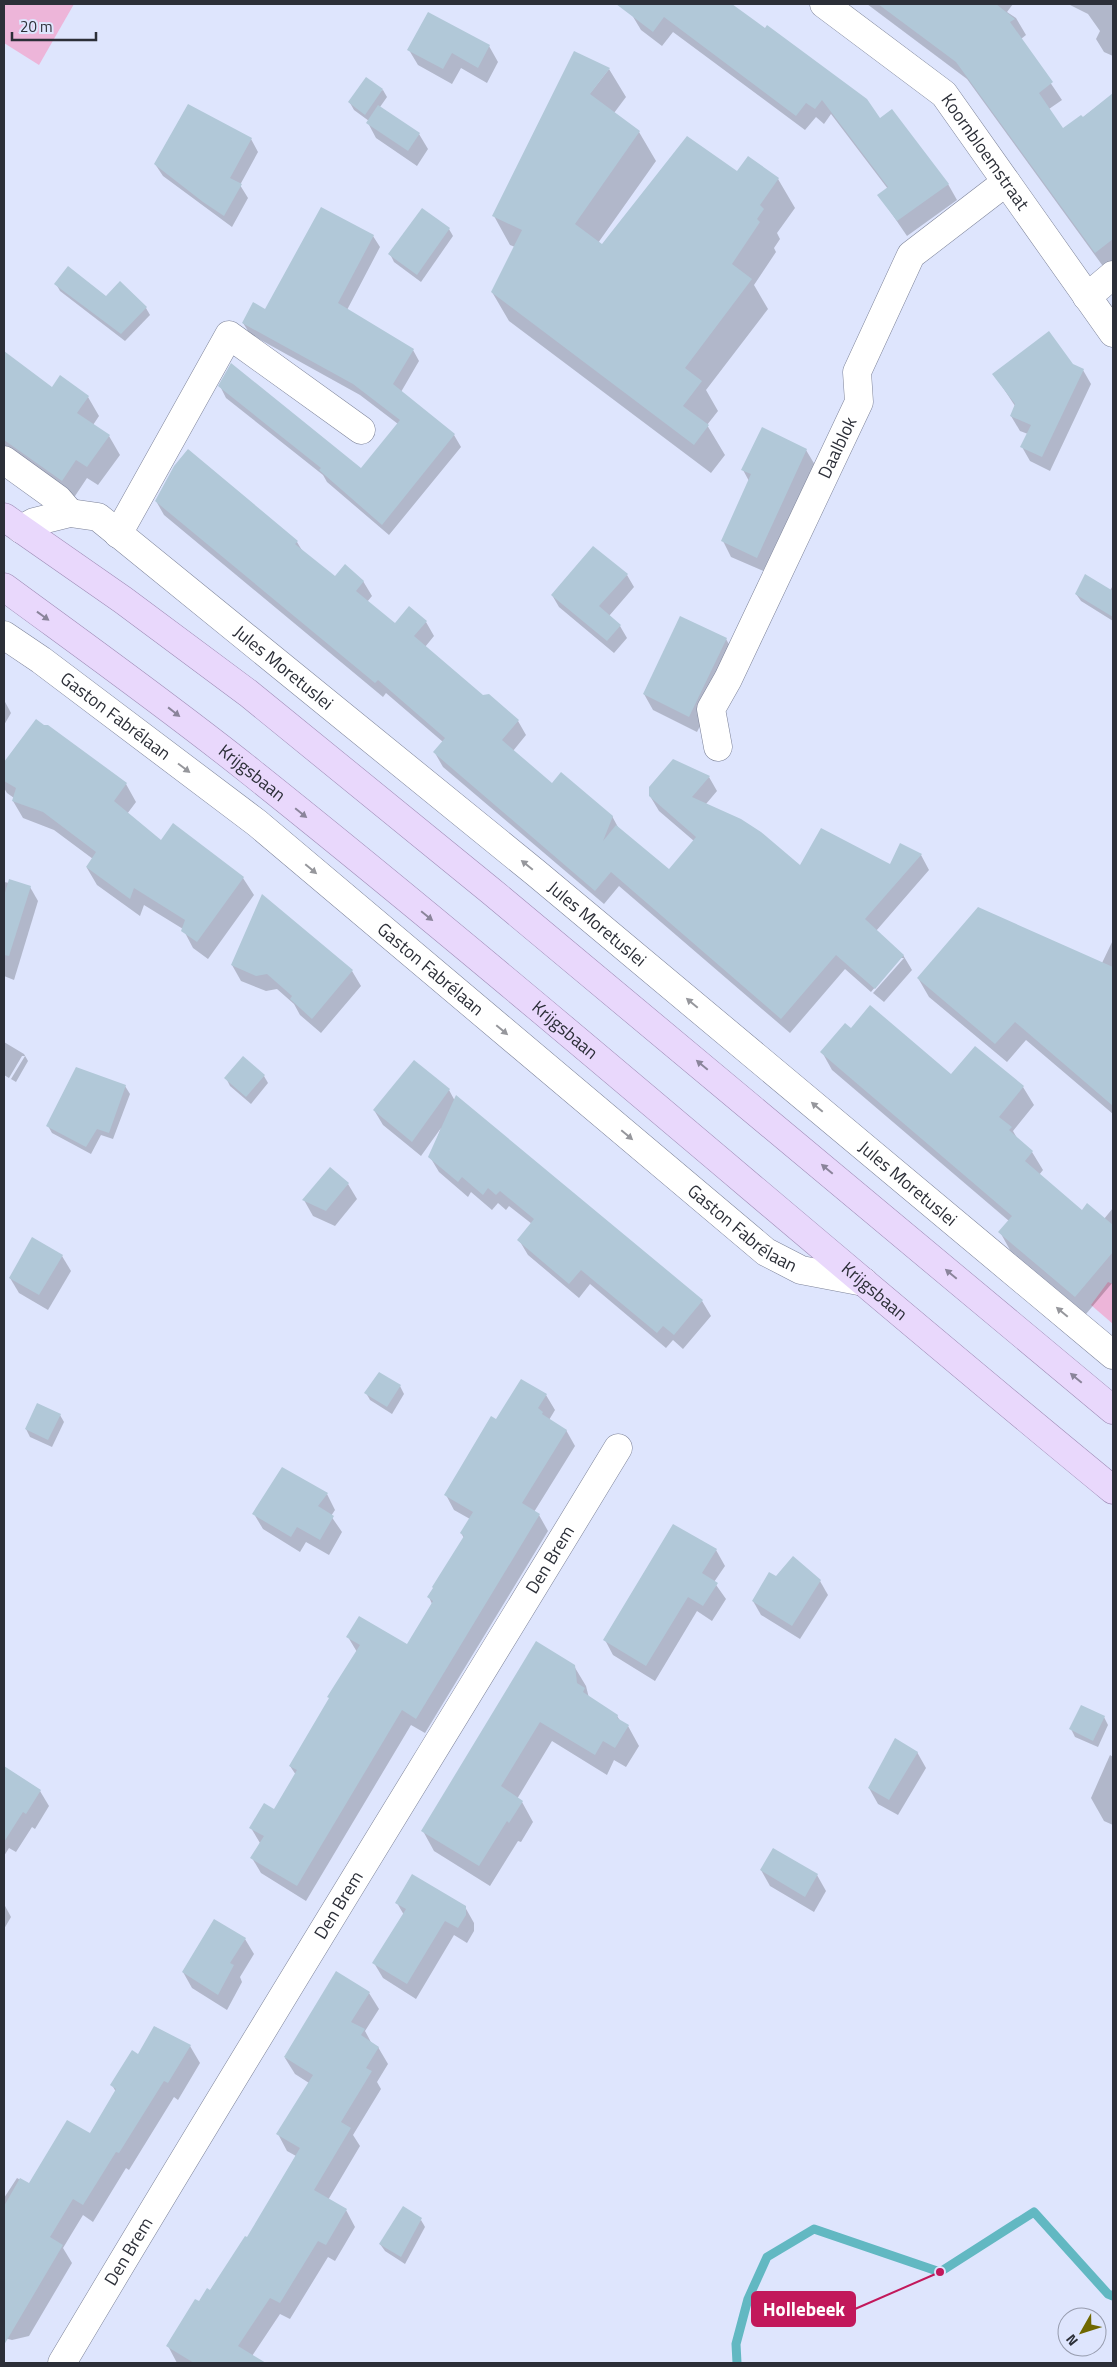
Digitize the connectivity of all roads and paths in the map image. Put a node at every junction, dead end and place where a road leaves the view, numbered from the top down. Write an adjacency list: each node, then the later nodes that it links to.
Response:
1 (824, 4): 2 (street, Koornbloemstraat)
2 (1006, 182): 4 (street, Koornbloemstraat); 13 (street, Daalblok)
3 (1113, 275): 4 (street)
4 (1087, 297): 5 (street, Koornbloemstraat)
5 (1113, 333)
6 (361, 430): 10 (street)
7 (4, 460): 8 (street)
8 (70, 513): 9 (street, Jules Moretuslei); 10 (street, Jules Moretuslei)
9 (13, 523): 16 (main road, one-way to 9)
10 (118, 534): 15 (street, Jules Moretuslei, one-way to 10)
11 (4, 587): 14 (main road, Krijgsbaan, one-way to 14)
12 (4, 636): 14 (street, Gaston Fabrélaan, one-way to 14)
13 (718, 747)
14 (864, 1282): 18 (main road, Krijgsbaan)
15 (1113, 1355)
16 (1113, 1410)
17 (618, 1448): 19 (street, Den Brem)
18 (1113, 1490)
19 (62, 2363)

